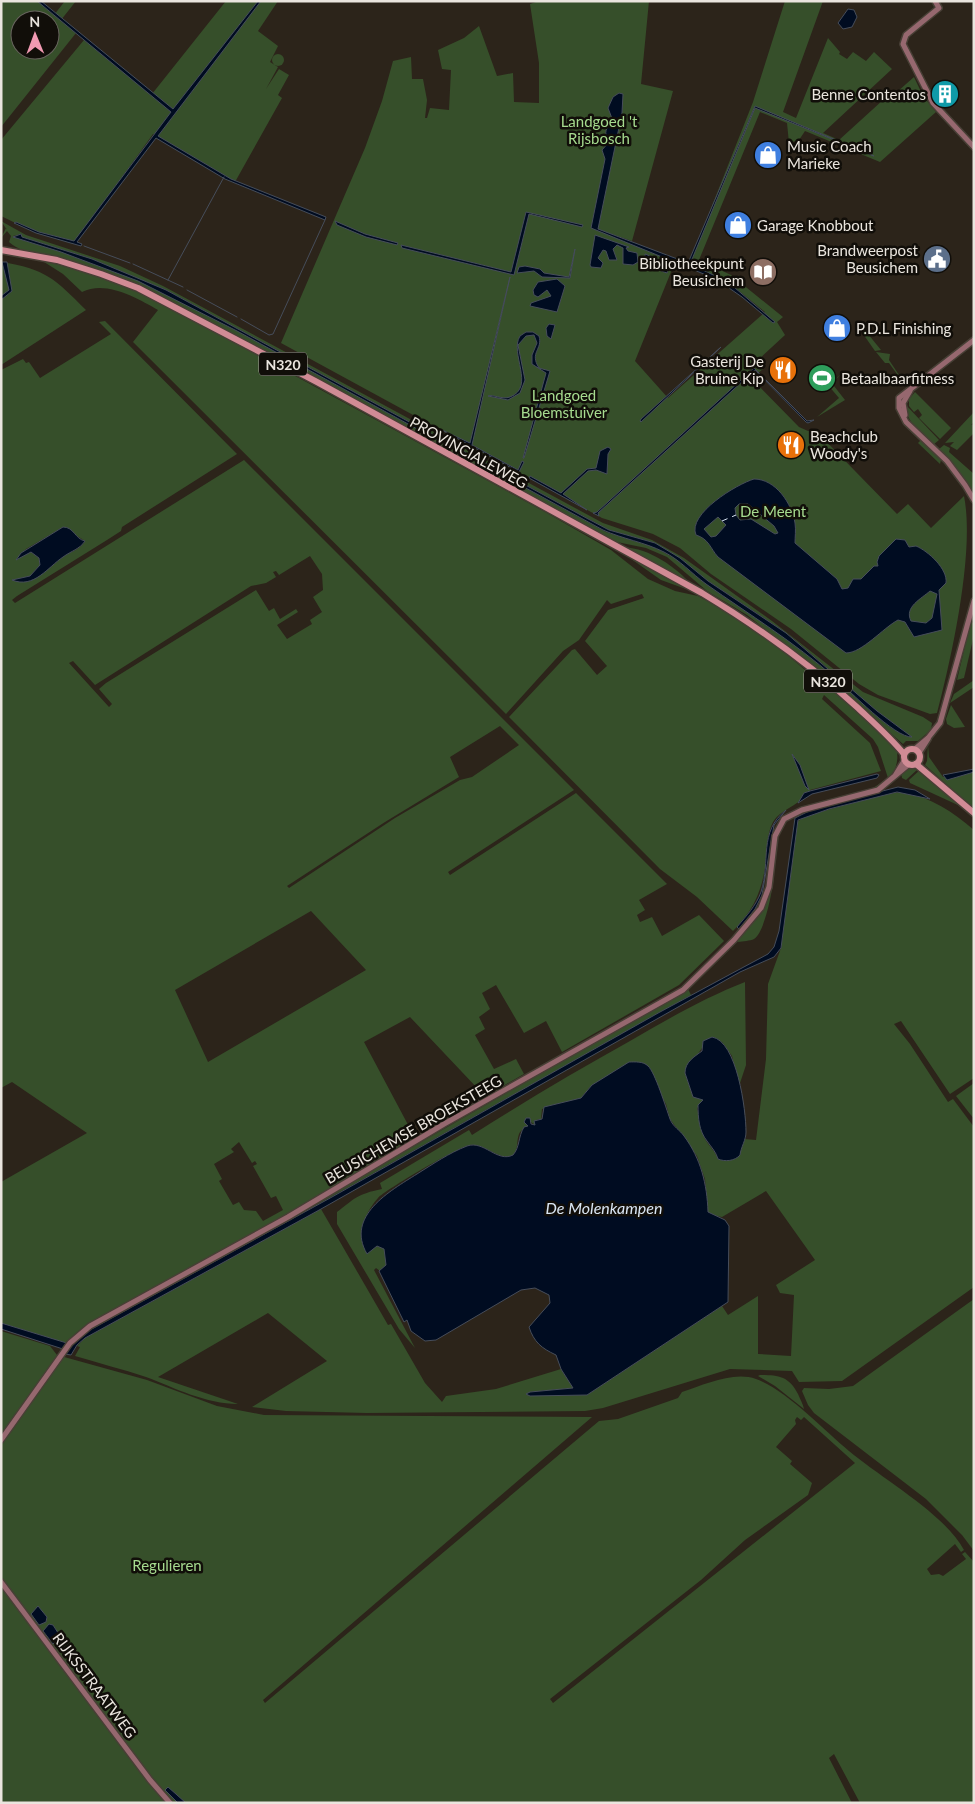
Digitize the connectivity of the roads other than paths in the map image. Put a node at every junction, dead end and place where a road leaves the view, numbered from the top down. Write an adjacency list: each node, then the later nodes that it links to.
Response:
1 (935, 1): 2 (street)
2 (974, 147)
3 (1, 250): 7 (highway, PROVINCIALEWEG / N320)
4 (974, 340): 5 (street)
5 (974, 500)
6 (974, 600): 7 (street)
7 (912, 751): 8 (highway); 9 (highway)
8 (906, 763): 9 (highway); 11 (street, BEUSICHEMSE BROEKSTEEG)
9 (918, 763): 10 (highway)
10 (974, 813)
11 (1, 1440)
12 (1, 1582): 13 (street, RIJKSSTRAATWEG)
13 (170, 1803)

